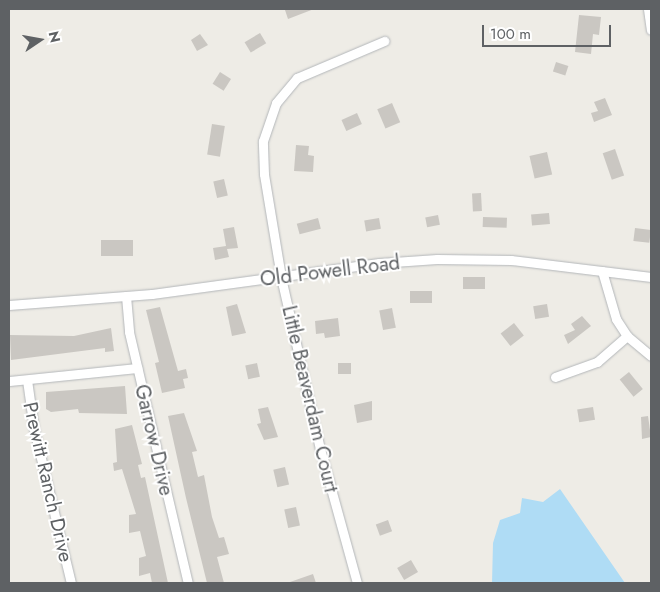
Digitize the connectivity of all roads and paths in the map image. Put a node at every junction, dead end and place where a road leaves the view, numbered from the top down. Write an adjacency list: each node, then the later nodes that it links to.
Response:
1 (648, 9): 2 (street)
2 (651, 30)
3 (384, 41): 5 (street, Little Beaverdam Court)
4 (602, 271): 5 (street, Old Powell Road); 6 (street, Old Powell Road); 9 (street)
5 (281, 277): 7 (street, Old Powell Road); 17 (street, Little Beaverdam Court)
6 (651, 277)
7 (126, 296): 8 (street, Old Powell Road); 11 (street, Garrow Drive)
8 (9, 305)
9 (627, 336): 10 (street); 12 (street)
10 (651, 356)
11 (137, 368): 13 (street); 16 (street, Garrow Drive)
12 (555, 377)
13 (27, 380): 14 (street); 15 (street, Prewitt Ranch Drive)
14 (9, 381)
15 (71, 583)
16 (188, 583)
17 (357, 583)

